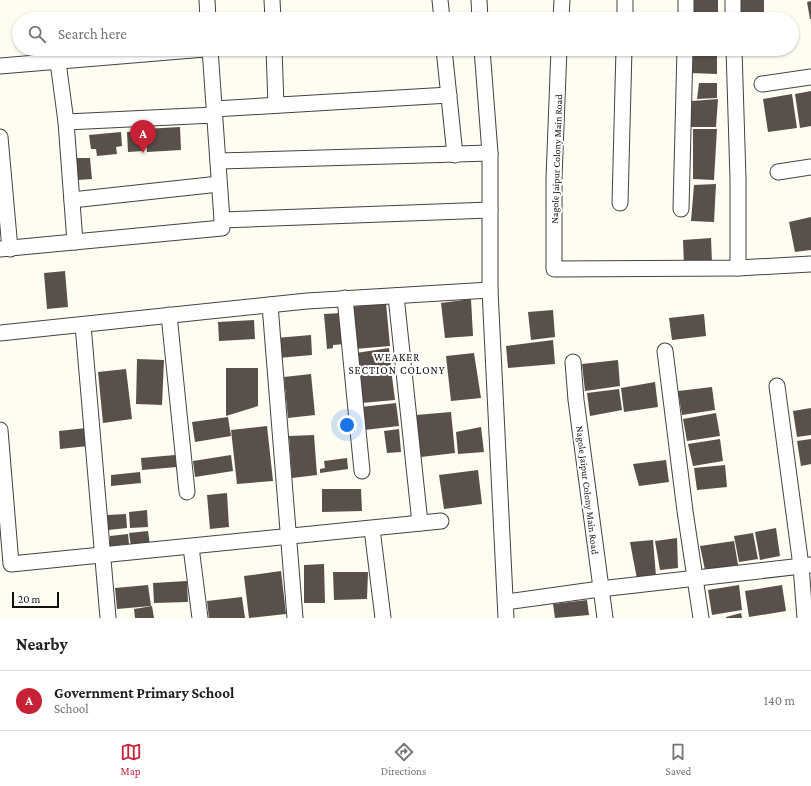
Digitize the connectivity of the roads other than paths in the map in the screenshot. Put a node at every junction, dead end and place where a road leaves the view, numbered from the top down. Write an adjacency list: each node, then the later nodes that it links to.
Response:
1 (207, 0): 9 (street)
2 (272, 0): 10 (street)
3 (440, 0): 11 (street)
4 (479, 0): 12 (street)
5 (562, 0): 13 (street)
6 (625, 0): 14 (street)
7 (686, 0): 15 (street)
8 (733, 0): 16 (street)
9 (208, 12)
10 (273, 12)
11 (441, 12)
12 (480, 12)
13 (561, 12)
14 (625, 12)
15 (686, 12)
16 (733, 12)
17 (126, 56): 26 (street)
18 (210, 56): 32 (street)
19 (274, 56): 31 (street)
20 (445, 56): 30 (street)
21 (483, 56): 35 (street)
22 (559, 56): 49 (street, Nagole Jaipur Colony Main Road)
23 (624, 56): 42 (street)
24 (685, 56): 43 (street)
25 (734, 56): 49 (street)
26 (58, 62): 27 (street); 33 (street)
27 (0, 66)
28 (811, 77): 29 (street)
29 (762, 84)
30 (449, 95): 31 (street); 36 (street)
31 (276, 105): 32 (street)
32 (214, 112): 33 (street); 37 (street)
33 (66, 122): 41 (street)
34 (0, 137): 47 (street)
35 (490, 153): 36 (street); 44 (street)
36 (455, 155): 37 (street)
37 (218, 161): 40 (street)
38 (811, 167): 39 (street)
39 (778, 172)
40 (220, 184): 41 (street); 45 (street)
41 (72, 200): 46 (street)
42 (620, 203)
43 (680, 209)
44 (490, 210): 45 (street); 50 (street)
45 (222, 220): 46 (street)
46 (75, 242): 47 (street)
47 (5, 249)
48 (811, 264): 49 (street)
49 (738, 268)
50 (490, 290): 51 (street); 73 (street)
51 (396, 296): 52 (street); 64 (street)
52 (345, 298): 53 (street); 61 (street)
53 (270, 305): 54 (street); 66 (street)
54 (168, 315): 55 (street); 62 (street)
55 (84, 325): 56 (street); 68 (street)
56 (0, 333)
57 (665, 351): 71 (street)
58 (573, 362): 72 (street, Nagole Jaipur Colony Main Road)
59 (777, 386): 70 (street)
60 (0, 430): 69 (street)
61 (362, 471)
62 (187, 492)
63 (441, 521): 64 (street)
64 (420, 523): 65 (street)
65 (372, 529): 66 (street); 77 (street)
66 (287, 535): 67 (street); 76 (street)
67 (191, 547): 68 (street); 75 (street)
68 (103, 554): 69 (street); 74 (street)
69 (6, 565)
70 (806, 565): 71 (street); 81 (street)
71 (696, 578): 72 (street); 80 (street)
72 (600, 589): 73 (street); 79 (street, Nagole Jaipur Colony Main Road)
73 (506, 602): 78 (street)
74 (108, 618)
75 (200, 618)
76 (295, 618)
77 (383, 618)
78 (506, 618)
79 (605, 618)
80 (701, 618)
81 (805, 618)

